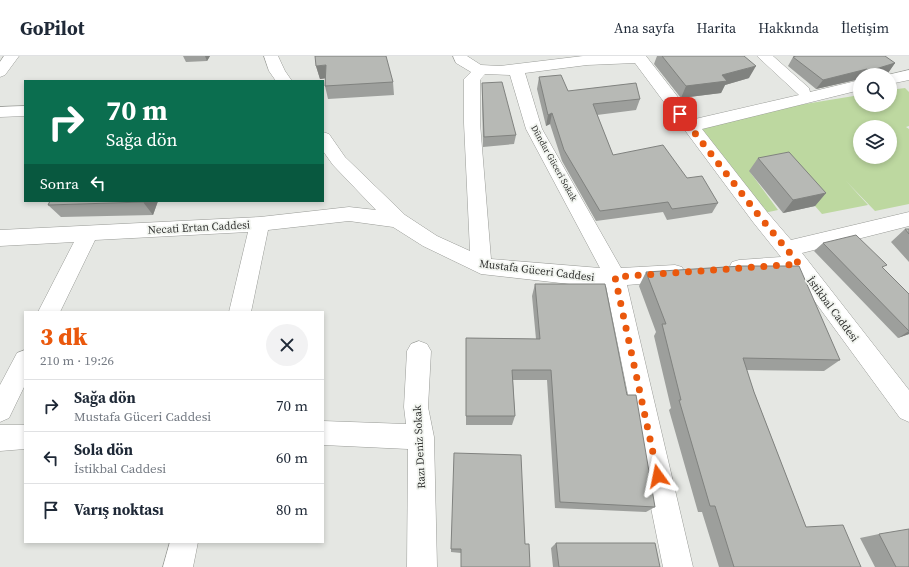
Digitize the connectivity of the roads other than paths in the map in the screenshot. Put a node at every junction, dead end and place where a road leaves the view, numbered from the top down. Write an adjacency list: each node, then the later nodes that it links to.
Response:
1 (12, 56): 8 (street)
2 (271, 56): 11 (street)
3 (460, 56): 6 (street)
4 (764, 56): 13 (street)
5 (638, 57): 7 (street); 16 (street, İstikbal Caddesi)
6 (482, 69): 7 (street); 24 (street)
7 (516, 69): 27 (street, Dündar Güceri Sokak)
8 (0, 72)
9 (909, 75): 10 (street)
10 (897, 78)
11 (283, 80)
12 (853, 87): 16 (street)
13 (803, 91)
14 (24, 111): 15 (street)
15 (0, 112)
16 (690, 126): 23 (street, İstikbal Caddesi)
17 (324, 139): 19 (street, Mustafa Güceri Caddesi)
18 (909, 219): 23 (street)
19 (398, 220): 20 (street, Necati Ertan Caddesi); 24 (street, Mustafa Güceri Caddesi)
20 (260, 224): 21 (street, Necati Ertan Caddesi); 29 (street)
21 (89, 232): 22 (street, Necati Ertan Caddesi); 28 (street)
22 (0, 238)
23 (792, 256): 25 (street); 33 (street, İstikbal Caddesi)
24 (481, 266): 27 (street, Mustafa Güceri Caddesi)
25 (722, 269)
26 (692, 272): 27 (street, Mustafa Güceri Caddesi)
27 (615, 277): 41 (street, Dündar Güceri Sokak)
28 (50, 311)
29 (240, 311)
30 (419, 351): 36 (street, Razı Deniz Sokak)
31 (24, 362): 32 (street)
32 (0, 410)
33 (909, 410)
34 (324, 433): 36 (street)
35 (24, 437): 37 (street)
36 (421, 437): 40 (street, Razı Deniz Sokak)
37 (0, 438)
38 (184, 543): 39 (street)
39 (178, 567)
40 (422, 567)
41 (678, 567)

